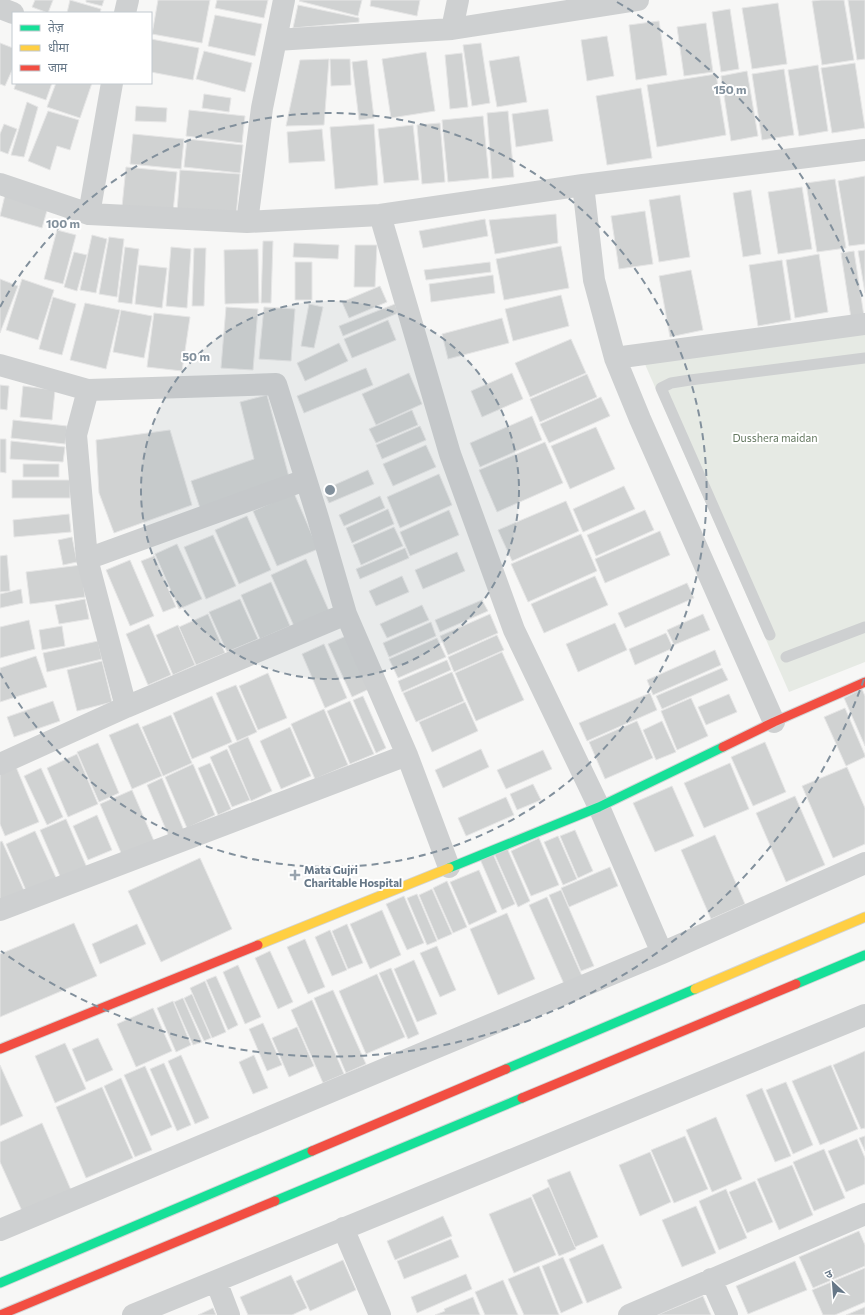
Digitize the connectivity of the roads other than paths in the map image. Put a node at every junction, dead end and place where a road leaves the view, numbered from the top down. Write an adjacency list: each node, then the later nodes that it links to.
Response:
1 (128, 0): 6 (street)
2 (284, 0): 9 (street)
3 (458, 0): 8 (street)
4 (638, 0): 8 (street)
5 (0, 8): 7 (street)
6 (126, 12)
7 (12, 13)
8 (452, 29): 9 (street)
9 (276, 40): 16 (street)
10 (112, 84): 14 (street)
11 (865, 150): 12 (street)
12 (583, 185): 15 (street); 18 (street)
13 (1, 189): 14 (street)
14 (89, 214): 16 (street)
15 (380, 215): 16 (street); 33 (street)
16 (247, 222)
17 (865, 324): 18 (street)
18 (615, 358): 30 (street)
19 (865, 358): 26 (lane)
20 (0, 365): 21 (street)
21 (88, 390): 22 (street); 23 (street)
22 (305, 480): 23 (street); 24 (street)
23 (87, 559): 29 (street)
24 (346, 614): 29 (street); 31 (street)
25 (865, 627): 27 (lane)
26 (770, 635)
27 (786, 657)
28 (865, 682): 30 (street)
29 (126, 707): 32 (street)
30 (774, 722): 33 (street)
31 (407, 755): 35 (street); 36 (street)
32 (0, 764)
33 (599, 806): 35 (street); 38 (street)
34 (865, 863): 38 (street)
35 (449, 867): 41 (street)
36 (0, 910)
37 (865, 917): 47 (street)
38 (662, 953): 43 (street)
39 (865, 955): 48 (street)
40 (865, 1015): 44 (street)
41 (0, 1049)
42 (863, 1221): 45 (street)
43 (2, 1224)
44 (343, 1228): 46 (street); 51 (street)
45 (711, 1279): 52 (street); 53 (street)
46 (216, 1281): 49 (street); 50 (street)
47 (0, 1283)
48 (0, 1315)
49 (133, 1315)
50 (229, 1315)
51 (380, 1315)
52 (629, 1315)
53 (727, 1315)

